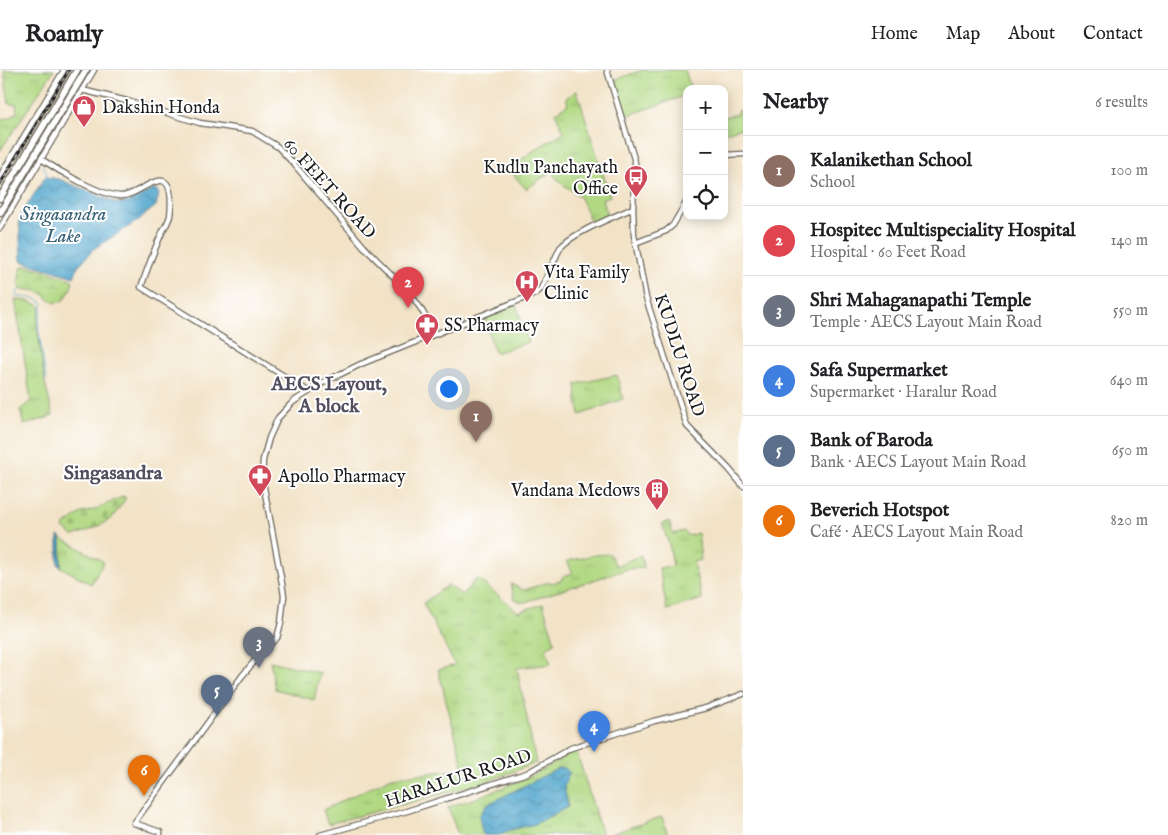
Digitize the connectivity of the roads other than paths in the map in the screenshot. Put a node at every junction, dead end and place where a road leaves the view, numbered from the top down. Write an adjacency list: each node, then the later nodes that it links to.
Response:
1 (64, 70): 10 (street)
2 (75, 70): 11 (highway); 12 (highway)
3 (85, 70): 15 (highway)
4 (94, 70): 6 (street)
5 (607, 70): 13 (street, KUDLU ROAD)
6 (82, 90): 9 (street); 18 (street, 60 FEET ROAD)
7 (743, 154): 8 (street)
8 (728, 155)
9 (41, 159): 16 (street); 19 (street)
10 (0, 180)
11 (0, 192)
12 (0, 198)
13 (633, 208): 17 (street, KUDLU ROAD); 18 (street)
14 (683, 208): 17 (street)
15 (0, 211)
16 (0, 228)
17 (635, 243): 20 (street, KUDLU ROAD)
18 (435, 334): 19 (street)
19 (308, 391): 22 (street)
20 (743, 486)
21 (743, 694): 23 (street, HARALUR ROAD)
22 (160, 835)
23 (320, 835)

